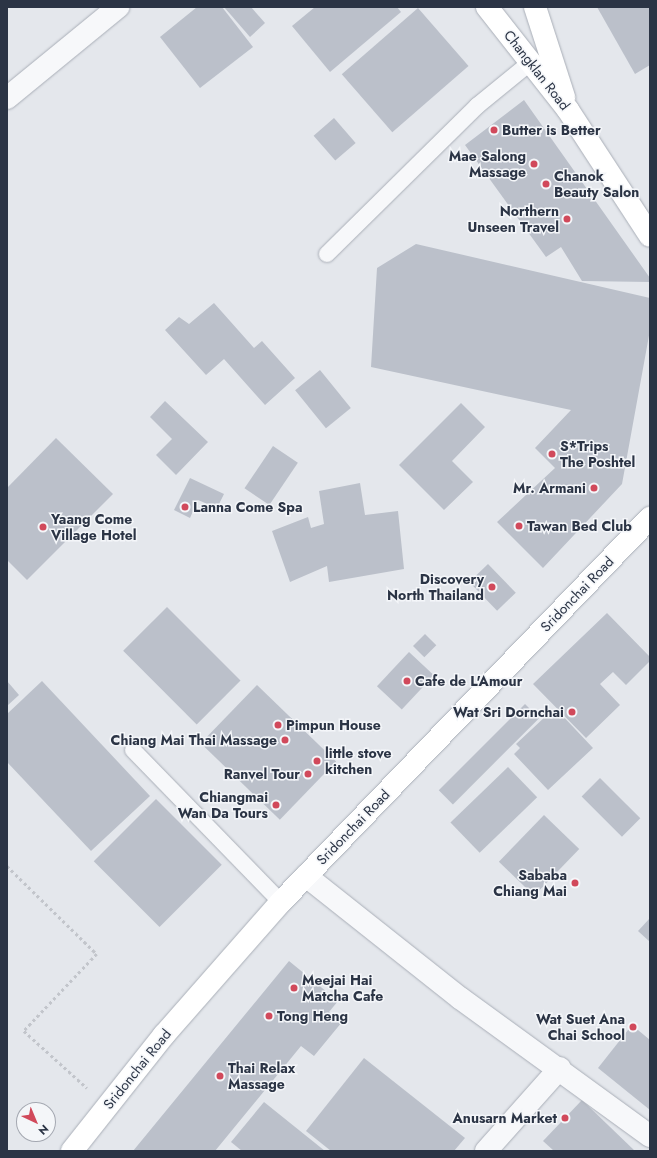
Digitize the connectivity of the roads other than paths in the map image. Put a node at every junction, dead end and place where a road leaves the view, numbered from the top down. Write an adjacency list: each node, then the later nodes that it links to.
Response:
1 (118, 7): 5 (street)
2 (487, 7): 4 (street, Changklan Road)
3 (536, 7): 6 (street)
4 (531, 62): 6 (street, Changklan Road); 8 (lane)
5 (7, 98)
6 (568, 110): 7 (street, Changklan Road)
7 (650, 236)
8 (328, 254)
9 (650, 518): 11 (street, Sridonchai Road)
10 (133, 750): 12 (lane)
11 (306, 876): 12 (street, Sridonchai Road); 13 (street)
12 (281, 902): 15 (street, Sridonchai Road)
13 (560, 1068): 14 (street); 16 (street)
14 (650, 1136)
15 (72, 1151)
16 (486, 1151)

